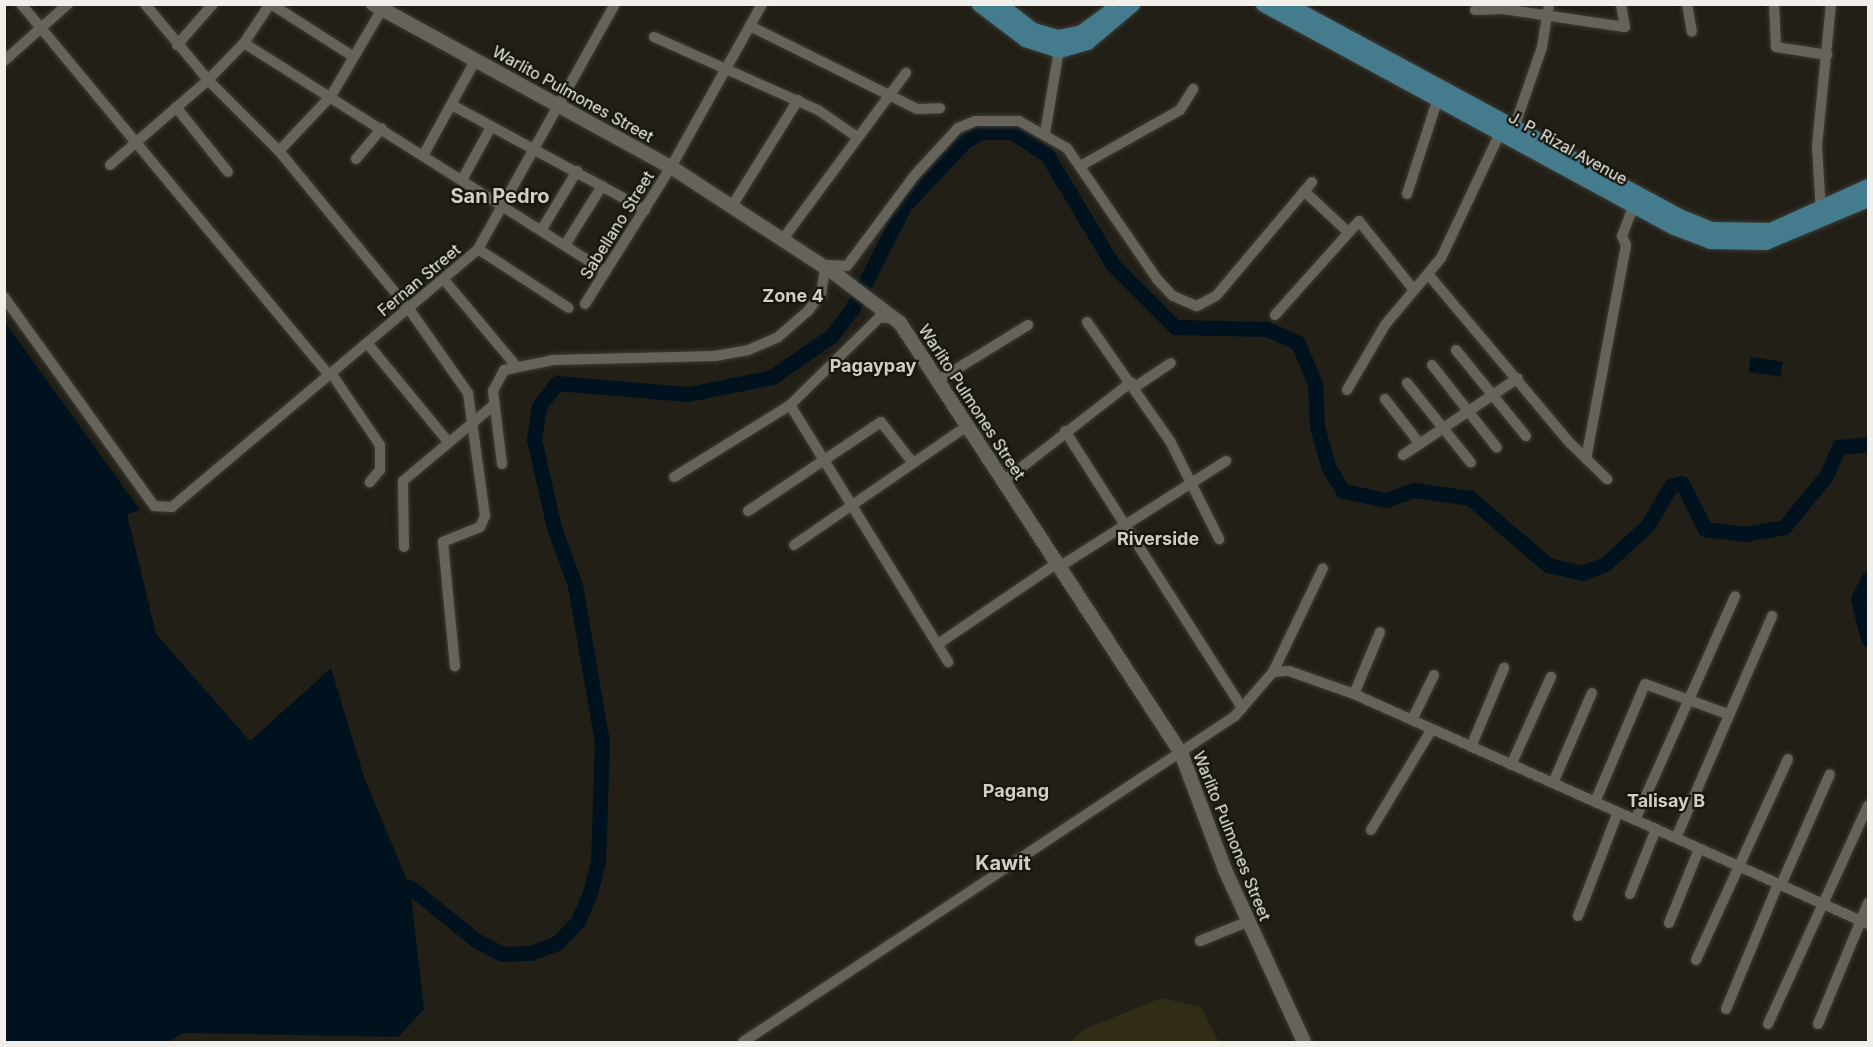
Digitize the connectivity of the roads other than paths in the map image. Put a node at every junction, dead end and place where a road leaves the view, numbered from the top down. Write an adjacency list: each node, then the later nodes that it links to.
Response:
1 (21, 4): 23 (street)
2 (68, 4): 23 (street)
3 (213, 4): 28 (street)
4 (271, 4): 27 (street); 31 (street)
5 (615, 4): 43 (street, Fernan Street)
6 (762, 4): 22 (street, Sabellano Street)
7 (979, 4): 29 (main road)
8 (999, 4): 9 (main road)
9 (1117, 4)
10 (1132, 4): 29 (main road)
11 (1263, 4): 25 (main road, J. P. Rizal Avenue)
12 (1287, 4): 25 (main road, J. P. Rizal Avenue)
13 (1549, 4): 21 (street)
14 (1621, 4): 21 (street)
15 (1687, 4): 24 (street)
16 (1774, 4): 30 (street)
17 (1832, 4): 30 (street)
18 (147, 5): 28 (street)
19 (377, 7): 31 (street); 32 (street, Warlito Pulmones Street)
20 (1475, 10): 21 (street)
21 (1550, 18): 47 (street)
22 (750, 26): 35 (street, Sabellano Street); 40 (street)
23 (42, 28): 33 (street); 52 (street)
24 (1692, 32)
25 (1330, 34): 34 (main road, J. P. Rizal Avenue)
26 (654, 37): 35 (street)
27 (244, 43): 37 (street); 39 (street)
28 (177, 45): 37 (street)
29 (1059, 50): 50 (street)
30 (1827, 55): 73 (street)
31 (354, 57): 39 (street)
32 (476, 60): 43 (street, Warlito Pulmones Street); 44 (street)
33 (4, 61)
34 (1389, 65): 41 (main road, J. P. Rizal Avenue); 47 (main road, J. P. Rizal Avenue)
35 (725, 70): 42 (street); 59 (street, Sabellano Street)
36 (906, 73): 40 (street)
37 (208, 80): 45 (street); 54 (street)
38 (1193, 89): 58 (street)
39 (331, 96): 49 (street); 54 (street)
40 (888, 96): 46 (street); 51 (street)
41 (1438, 98): 47 (main road, J. P. Rizal Avenue); 67 (street)
42 (798, 100): 51 (street); 71 (street)
43 (560, 102): 53 (street, Fernan Street); 59 (street, Warlito Pulmones Street)
44 (452, 105): 48 (street); 55 (street)
45 (176, 107): 52 (street); 61 (street)
46 (940, 108)
47 (1507, 126): 68 (main road, J. P. Rizal Avenue); 81 (street)
48 (491, 127): 53 (street); 62 (street)
49 (382, 128): 55 (street); 56 (street)
50 (1045, 133): 58 (street); 79 (street)
51 (857, 137): 76 (street)
52 (136, 141): 57 (street); 97 (street)
53 (533, 150): 60 (street); 70 (street, Fernan Street)
54 (279, 151): 87 (street)
55 (424, 154): 62 (street)
56 (356, 159)
57 (110, 165)
58 (1082, 165): 66 (street)
59 (671, 167): 71 (street, Warlito Pulmones Street); 72 (street, Sabellano Street)
60 (577, 171): 64 (street); 74 (street)
61 (228, 172)
62 (463, 178): 70 (street)
63 (1312, 182): 66 (street)
64 (602, 186): 72 (street); 77 (street)
65 (1869, 186): 73 (main road, J. P. Rizal Avenue)
66 (1304, 191): 75 (street)
67 (1407, 194)
68 (1628, 197): 73 (main road, J. P. Rizal Avenue); 117 (street)
69 (1869, 199): 73 (main road, J. P. Rizal Avenue)
70 (505, 206): 74 (street); 78 (street, Fernan Street)
71 (732, 206): 76 (street, Warlito Pulmones Street)
72 (645, 210): 80 (street, Sabellano Street)
73 (1821, 215)
74 (542, 229): 77 (street)
75 (1347, 231): 83 (street); 88 (street)
76 (783, 239): 79 (street, Warlito Pulmones Street)
77 (565, 245): 80 (street)
78 (478, 249): 82 (street, Fernan Street); 86 (street)
79 (827, 269): 89 (street, Warlito Pulmones Street); 96 (street)
80 (606, 272): 85 (street, Sabellano Street)
81 (1428, 273): 83 (street); 98 (street)
82 (445, 280): 87 (street, Fernan Street); 96 (street)
83 (1414, 290): 102 (street)
84 (4, 297): 97 (street, Fernan Street)
85 (585, 304)
86 (569, 308)
87 (410, 309): 92 (street, Fernan Street); 108 (street)
88 (1275, 315)
89 (896, 319): 99 (street, Warlito Pulmones Street); 106 (street)
90 (1087, 322): 101 (street)
91 (1028, 325): 99 (street)
92 (367, 343): 97 (street, Fernan Street); 113 (street)
93 (1456, 350): 103 (street)
94 (1171, 363): 101 (street)
95 (1432, 365): 107 (street)
96 (516, 366): 105 (street)
97 (330, 374): 126 (street)
98 (1518, 378): 103 (street); 117 (street)
99 (937, 381): 109 (street, Warlito Pulmones Street)
100 (1407, 383): 110 (street)
101 (1133, 385): 111 (street); 127 (street)
102 (1347, 390)
103 (1493, 395): 107 (street); 112 (street)
104 (1385, 399): 114 (street)
105 (494, 405): 108 (street); 122 (street)
106 (790, 405): 118 (street); 123 (street)
107 (1468, 411): 110 (street); 115 (street)
108 (473, 422): 113 (street); 141 (street)
109 (966, 427): 120 (street); 125 (street, Warlito Pulmones Street)
110 (1444, 428): 114 (street); 121 (street)
111 (1065, 431): 125 (street); 130 (street)
112 (1526, 436)
113 (449, 443): 133 (street)
114 (1420, 444): 116 (street)
115 (1497, 448)
116 (1403, 455)
117 (1586, 459): 124 (street)
118 (824, 460): 120 (street); 128 (street); 129 (street)
119 (1226, 461): 127 (street)
120 (913, 463): 128 (street)
121 (1471, 463)
122 (502, 464)
123 (674, 477)
124 (1607, 479)
125 (1004, 481): 134 (street, Warlito Pulmones Street)
126 (370, 482)
127 (1188, 486): 130 (street); 131 (street)
128 (852, 504): 132 (street); 139 (street)
129 (748, 511)
130 (1124, 524): 134 (street); 149 (street)
131 (1219, 539)
132 (794, 544)
133 (404, 547)
134 (1058, 565): 139 (street); 154 (street, Warlito Pulmones Street)
135 (1323, 568): 143 (street)
136 (1734, 596): 148 (street)
137 (1772, 616): 150 (street)
138 (1380, 632): 147 (street)
139 (938, 644): 140 (street)
140 (948, 662)
141 (455, 666)
142 (1504, 668): 153 (street)
143 (1273, 672): 147 (street); 149 (street)
144 (1434, 675): 151 (street)
145 (1551, 677): 156 (street)
146 (1592, 693): 158 (street)
147 (1354, 694): 151 (street)
148 (1690, 697): 150 (street); 159 (street); 162 (street)
149 (1242, 708): 154 (street)
150 (1730, 715): 165 (street)
151 (1412, 720): 152 (street)
152 (1432, 729): 153 (street); 164 (street)
153 (1471, 747): 156 (street)
154 (1181, 753): 173 (street, Warlito Pulmones Street); 181 (street)
155 (1788, 759): 167 (street)
156 (1512, 765): 158 (street)
157 (1830, 774): 168 (street)
158 (1552, 783): 159 (street)
159 (1594, 802): 161 (street)
160 (1869, 806): 170 (street)
161 (1618, 812): 162 (street); 172 (street)
162 (1635, 820): 163 (street)
163 (1656, 829): 165 (street); 169 (street)
164 (1371, 830)
165 (1676, 838): 166 (street)
166 (1699, 849): 167 (street); 175 (street)
167 (1740, 867): 168 (street); 177 (street)
168 (1780, 884): 170 (street); 178 (street)
169 (1630, 894)
170 (1821, 903): 174 (street); 179 (street)
171 (1869, 903): 174 (street)
172 (1578, 916)
173 (1249, 921): 176 (street); 182 (street, Warlito Pulmones Street)
174 (1864, 922): 180 (street)
175 (1669, 923)
176 (1200, 941)
177 (1696, 960)
178 (1726, 1009)
179 (1768, 1024)
180 (1818, 1024)
181 (743, 1042)
182 (1304, 1042)

